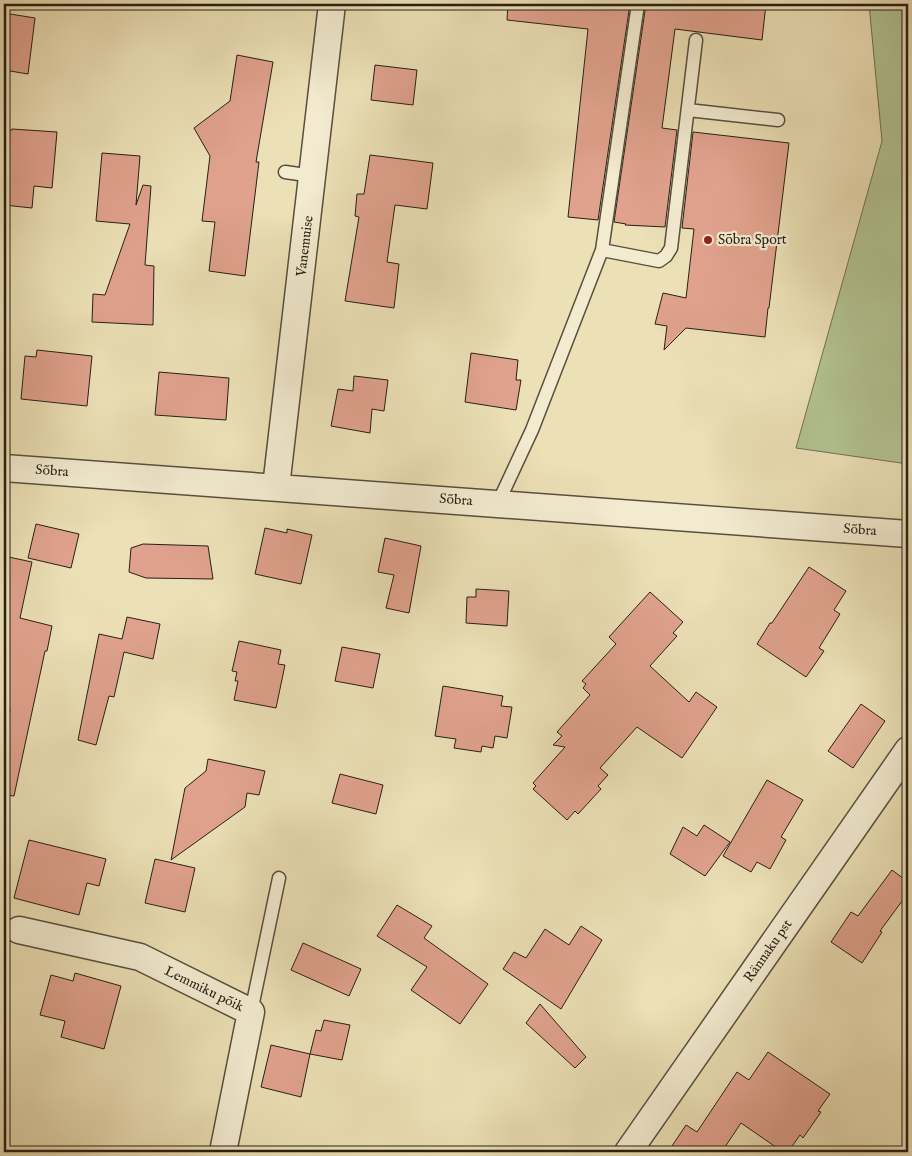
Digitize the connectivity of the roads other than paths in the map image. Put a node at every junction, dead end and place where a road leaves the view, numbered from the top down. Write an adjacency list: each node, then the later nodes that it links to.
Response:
1 (332, 4): 7 (street, Vanemuise)
2 (638, 4): 8 (lane)
3 (696, 40): 4 (lane)
4 (688, 110): 5 (lane); 8 (lane)
5 (778, 120)
6 (285, 172): 7 (lane)
7 (313, 176): 10 (street, Vanemuise)
8 (602, 250): 11 (lane)
9 (4, 468): 10 (street, Sõbra)
10 (276, 487): 11 (street, Sõbra)
11 (498, 503): 12 (street, Sõbra)
12 (908, 534)
13 (908, 750): 18 (street, Rännaku pst)
14 (279, 878): 16 (lane)
15 (19, 930): 16 (street, Lemmiku põik)
16 (251, 1012): 17 (street, Lemmiku põik)
17 (222, 1152)
18 (628, 1152)

